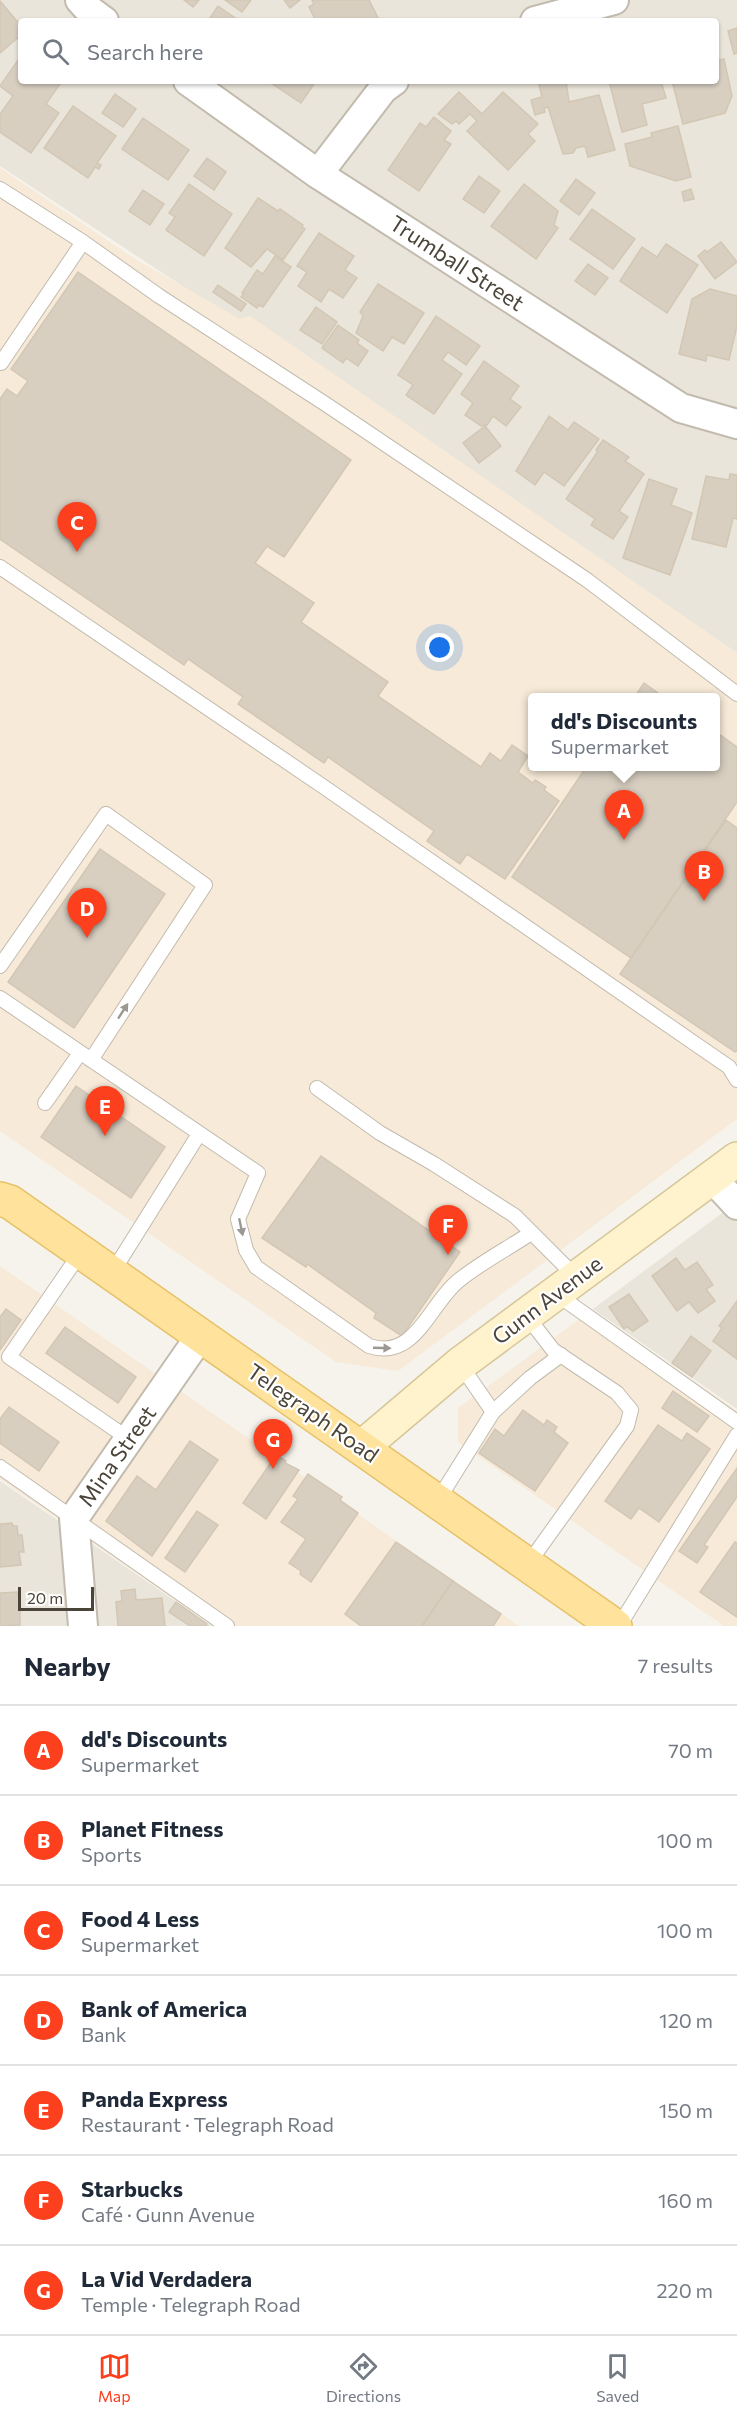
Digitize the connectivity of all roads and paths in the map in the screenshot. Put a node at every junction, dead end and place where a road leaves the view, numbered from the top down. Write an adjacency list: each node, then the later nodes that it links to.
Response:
1 (80, 0): 3 (street)
2 (614, 0): 4 (street)
3 (100, 18)
4 (546, 18)
5 (192, 84): 7 (street, Trumball Street)
6 (390, 84): 7 (street)
7 (318, 174): 11 (street, Trumball Street)
8 (0, 189): 9 (lane)
9 (83, 242): 10 (lane); 13 (lane)
10 (1, 363)
11 (737, 424)
12 (0, 567): 17 (lane)
13 (737, 694)
14 (0, 966): 16 (lane, one-way to 14)
15 (0, 998): 16 (lane)
16 (86, 1056): 19 (lane); 20 (lane)
17 (737, 1080)
18 (317, 1088): 24 (lane)
19 (45, 1103)
20 (199, 1134): 24 (lane, one-way to 24); 26 (lane)
21 (725, 1169): 23 (street); 27 (street, Gunn Avenue)
22 (3, 1197): 25 (main road, Telegraph Road)
23 (737, 1204)
24 (531, 1233): 27 (lane)
25 (81, 1252): 26 (main road, Telegraph Road); 35 (lane)
26 (112, 1273): 29 (main road, Telegraph Road)
27 (566, 1285): 28 (street, Gunn Avenue); 33 (lane)
28 (526, 1314): 30 (lane); 31 (street, Gunn Avenue)
29 (201, 1335): 35 (street, Mina Street); 36 (main road, Telegraph Road)
30 (561, 1355): 32 (lane); 40 (lane)
31 (460, 1365): 32 (lane); 36 (street, Gunn Avenue)
32 (493, 1412): 38 (lane)
33 (737, 1422)
34 (737, 1435): 43 (lane)
35 (129, 1439): 39 (street, Mina Street)
36 (362, 1447): 38 (main road, Telegraph Road)
37 (0, 1467): 39 (lane)
38 (438, 1500): 40 (main road, Telegraph Road)
39 (74, 1518): 41 (street, Mina Street); 42 (lane)
40 (528, 1564): 43 (main road, Telegraph Road)
41 (83, 1626)
42 (227, 1626)
43 (617, 1626)

